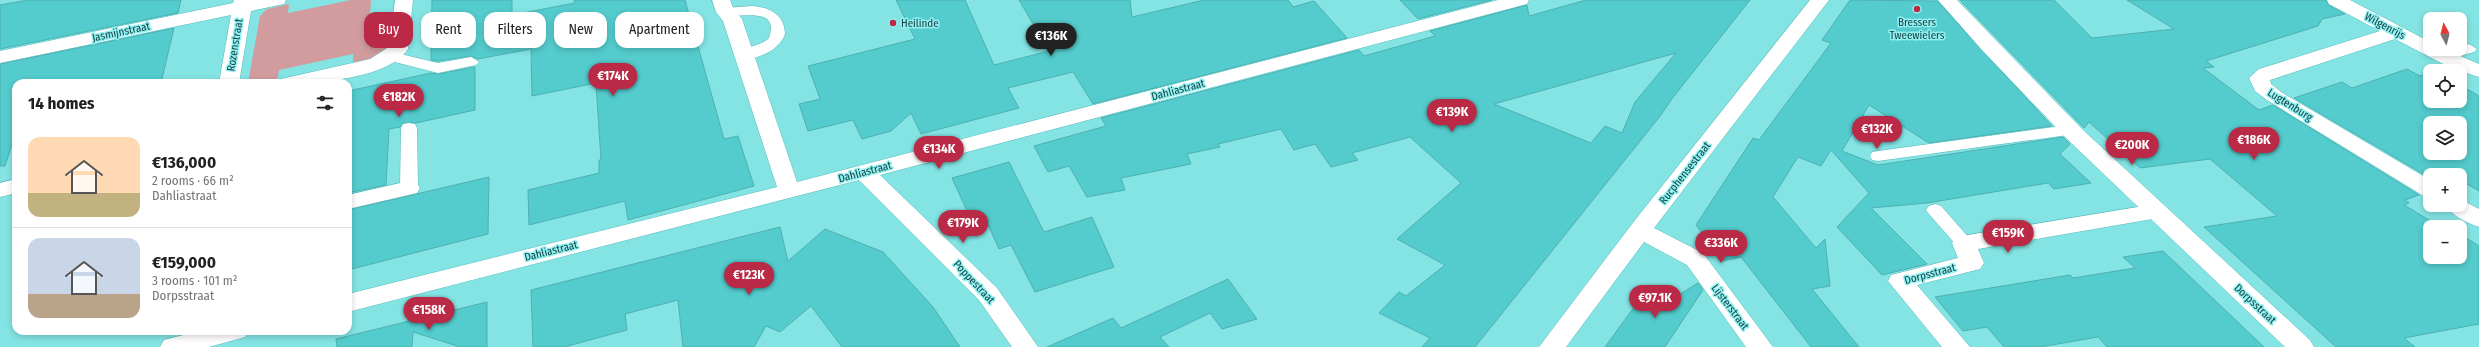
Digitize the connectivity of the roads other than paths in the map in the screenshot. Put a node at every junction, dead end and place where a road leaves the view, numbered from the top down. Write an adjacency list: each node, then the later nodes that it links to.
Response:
1 (277, 0): 7 (street, Rozenstraat)
2 (404, 0): 12 (street)
3 (1520, 0): 22 (street, Dahliastraat)
4 (1820, 0): 33 (street, Rucphensestraat)
5 (1947, 0): 20 (street, Dorpsstraat)
6 (2336, 0): 9 (street, Wilgenrijs)
7 (242, 3): 14 (street, Jasmijnstraat); 17 (street, Rozenstraat)
8 (723, 6): 11 (street); 11 (lane)
9 (2396, 32): 10 (street, Wilgenrijs); 23 (street, Lugtenburg)
10 (2423, 46)
11 (744, 55): 27 (street)
12 (388, 56): 15 (lane); 18 (street)
13 (2443, 56): 16 (street, Wilgenrijs)
14 (0, 57)
15 (472, 62)
16 (2479, 71)
17 (230, 79)
18 (307, 79)
19 (409, 128): 25 (lane)
20 (2069, 130): 21 (lane); 30 (street, Dorpsstraat)
21 (1878, 156)
22 (864, 172): 27 (street, Dahliastraat); 39 (street, Poppestraat)
23 (2423, 186)
24 (12, 187): 26 (street)
25 (409, 188): 28 (street)
26 (0, 190)
27 (789, 191): 35 (street, Dahliastraat)
28 (352, 201)
29 (1935, 210): 34 (lane)
30 (2156, 212): 34 (street); 43 (street, Dorpsstraat)
31 (2467, 212): 32 (street)
32 (2479, 219)
33 (1640, 230): 40 (street, Rucphensestraat); 41 (street, Lijsterstraat)
34 (1964, 243): 42 (street, Dorpsstraat)
35 (352, 302)
36 (177, 335): 38 (street)
37 (220, 335): 38 (street)
38 (174, 347)
39 (1025, 347)
40 (1552, 347)
41 (1760, 347)
42 (1957, 347)
43 (2301, 347)

